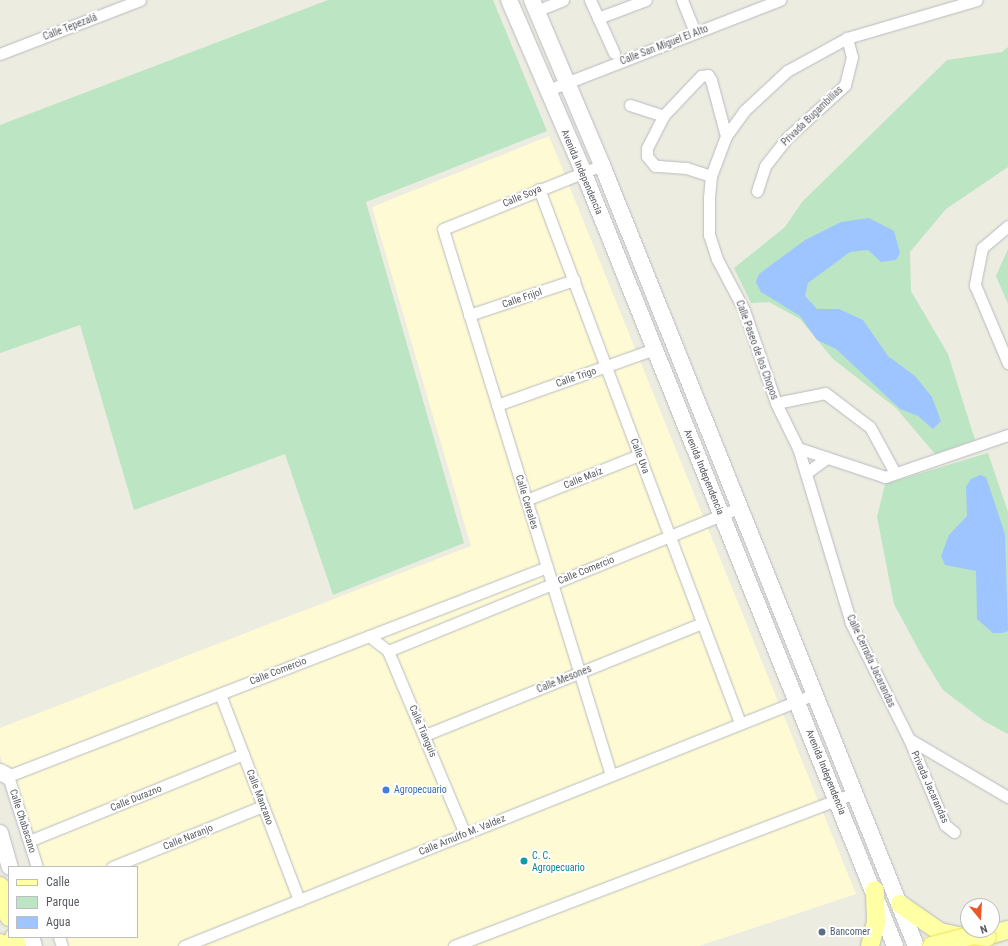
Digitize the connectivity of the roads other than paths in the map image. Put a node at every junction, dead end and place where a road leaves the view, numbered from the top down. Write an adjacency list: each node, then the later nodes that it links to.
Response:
1 (140, 0): 15 (street, Calle Tepezalá)
2 (509, 0): 17 (main road, Avenida Independencia)
3 (563, 0): 9 (street)
4 (590, 0): 11 (street)
5 (646, 0): 11 (street)
6 (682, 0): 12 (street)
7 (780, 0): 10 (street, Calle San Miguel El Alto)
8 (977, 0): 13 (street, Calle Paseo de los Chopos)
9 (533, 3): 16 (main road, Avenida Independencia)
10 (765, 3): 16 (street, Calle San Miguel El Alto)
11 (598, 18): 14 (street)
12 (692, 25)
13 (847, 38): 20 (street, Calle Paseo de los Chopos); 25 (street, Privada Bugambilias)
14 (614, 53)
15 (0, 54)
16 (567, 82): 17 (street, Calle San Miguel El Alto); 21 (main road, Avenida Independencia)
17 (548, 90): 22 (main road, Avenida Independencia)
18 (630, 105): 19 (street)
19 (663, 116): 20 (street); 23 (street)
20 (726, 136): 23 (street, Calle Paseo de los Chopos)
21 (602, 165): 22 (street, Calle Soya); 42 (main road, Avenida Independencia)
22 (583, 171): 24 (street, Calle Soya); 30 (main road, Avenida Independencia)
23 (711, 176): 33 (street, Calle Paseo de los Chopos)
24 (540, 189): 27 (street, Calle Soya); 28 (street, Calle Uva)
25 (757, 190)
26 (1008, 226): 31 (street)
27 (443, 229): 29 (street, Calle Cereales)
28 (574, 280): 29 (street, Calle Frijol); 32 (street, Calle Uva)
29 (469, 315): 34 (street, Calle Cereales)
30 (654, 349): 32 (street, Calle Trigo); 43 (main road, Avenida Independencia)
31 (1008, 363)
32 (606, 367): 34 (street, Calle Trigo); 37 (street, Calle Uva)
33 (776, 403): 36 (street, Calle Paseo de los Chopos); 40 (street)
34 (497, 405): 41 (street, Calle Cereales)
35 (1008, 435): 40 (street)
36 (798, 448): 38 (street); 39 (street, Calle Cerrada Jacarandas)
37 (639, 455): 41 (street, Calle Maíz); 44 (street, Calle Uva)
38 (827, 458): 39 (street); 40 (street)
39 (806, 473): 56 (street, Calle Cerrada Jacarandas)
40 (895, 473)
41 (526, 500): 45 (street, Calle Cereales)
42 (739, 508): 43 (street, Calle Comercio); 52 (main road, Avenida Independencia)
43 (721, 515): 44 (street, Calle Comercio); 53 (main road, Avenida Independencia)
44 (670, 536): 46 (street, Calle Comercio); 47 (street, Calle Uva)
45 (547, 567): 46 (street, Calle Cereales); 48 (street, Calle Comercio)
46 (552, 584): 49 (street, Calle Comercio); 50 (street, Calle Cereales)
47 (702, 623): 50 (street, Calle Mesones); 54 (street, Calle Uva)
48 (369, 636): 49 (street, Calle Tianguis); 51 (street, Calle Comercio)
49 (388, 651): 55 (street, Calle Tianguis)
50 (579, 673): 55 (street, Calle Mesones); 59 (street, Calle Cereales)
51 (220, 694): 57 (street, Calle Manzano); 58 (street, Calle Comercio)
52 (815, 694): 53 (street, Calle Arnulfo M. Valdez); 60 (main road, Avenida Independencia)
53 (797, 701): 54 (street, Calle Arnulfo M. Valdez); 62 (main road, Avenida Independencia)
54 (740, 723): 59 (street, Calle Arnulfo M. Valdez)
55 (425, 735): 66 (street, Calle Tianguis)
56 (909, 739): 61 (street); 64 (street, Privada Jacarandas)
57 (243, 754): 63 (street, Calle Manzano); 67 (street, Calle Durazno)
58 (4, 774): 67 (street, Calle Chabacano)
59 (611, 775): 66 (street, Calle Arnulfo M. Valdez)
60 (855, 793): 62 (street); 74 (main road, Avenida Independencia)
61 (1008, 797)
62 (837, 800): 72 (main road, Avenida Independencia); 81 (street)
63 (263, 806): 70 (street, Calle Naranjo); 73 (street, Calle Manzano)
64 (954, 832)
65 (0, 833): 68 (main road)
66 (465, 834): 73 (street, Calle Arnulfo M. Valdez)
67 (29, 841): 69 (street, Calle Chabacano)
68 (10, 866)
69 (37, 866)
70 (114, 866)
71 (0, 886): 75 (main road)
72 (875, 890): 82 (main road); 83 (main road, Avenida Independencia)
73 (299, 900): 80 (street, Calle Arnulfo M. Valdez)
74 (900, 904): 76 (main road); 84 (main road, Avenida Independencia)
75 (8, 914)
76 (960, 934)
77 (963, 938): 85 (main road, bridge)
78 (980, 938): 86 (main road)
79 (980, 938): 87 (main road)
80 (184, 946)
81 (454, 946)
82 (870, 946)
83 (895, 946)
84 (916, 946)
85 (932, 946)
86 (952, 946)
87 (958, 946)

